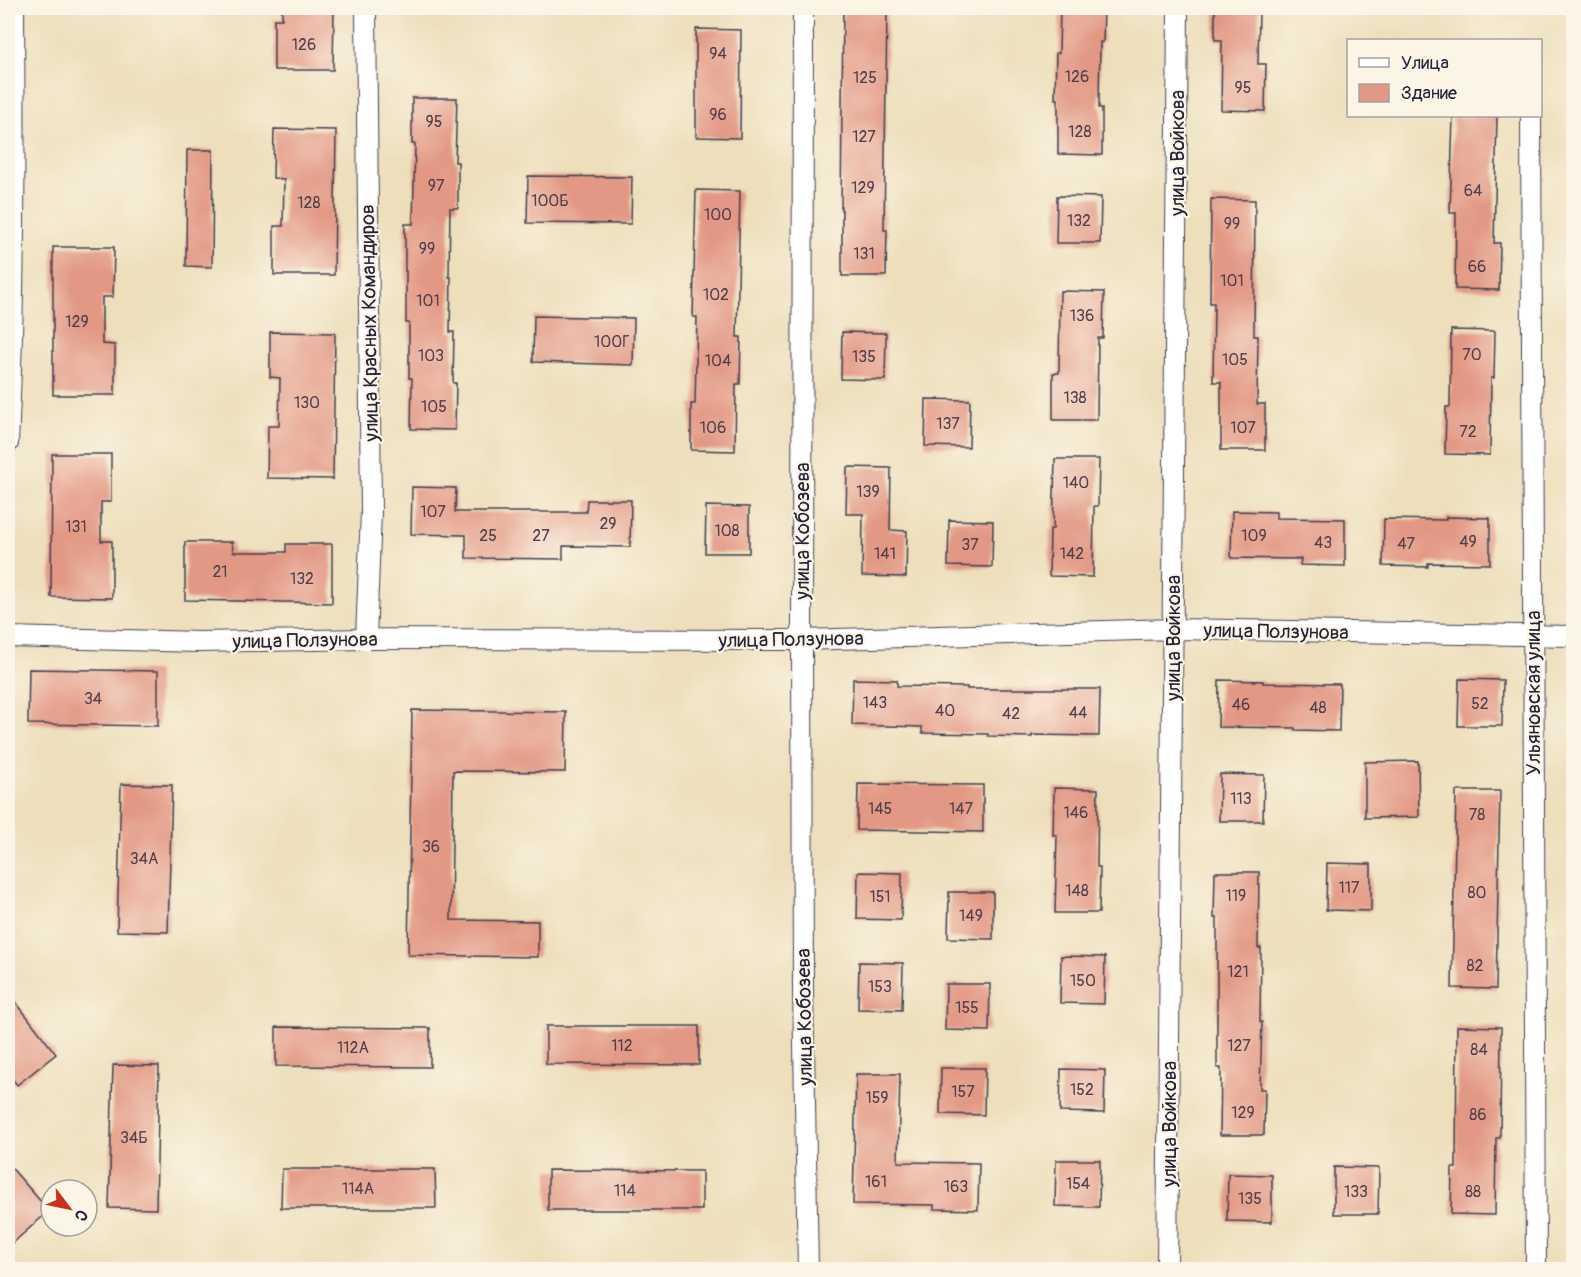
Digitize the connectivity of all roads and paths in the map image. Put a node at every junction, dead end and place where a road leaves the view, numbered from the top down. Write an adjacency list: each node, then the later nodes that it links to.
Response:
1 (14, 8): 6 (street)
2 (366, 8): 12 (street, улица Красных Командиров)
3 (803, 8): 13 (street, улица Кобозева)
4 (1178, 8): 8 (street, улица Войкова)
5 (1531, 117): 9 (street, Ульяновская улица)
6 (8, 443)
7 (8, 625): 11 (street)
8 (1173, 629): 9 (street, улица Ползунова); 13 (street, улица Ползунова); 15 (street, улица Войкова)
9 (1532, 635): 10 (street, улица Ползунова); 16 (street, Ульяновская улица)
10 (1574, 636)
11 (8, 637): 12 (street, улица Ползунова)
12 (366, 639): 13 (street, улица Ползунова)
13 (802, 640): 14 (street, улица Кобозева)
14 (808, 1269)
15 (1167, 1269)
16 (1536, 1269)

